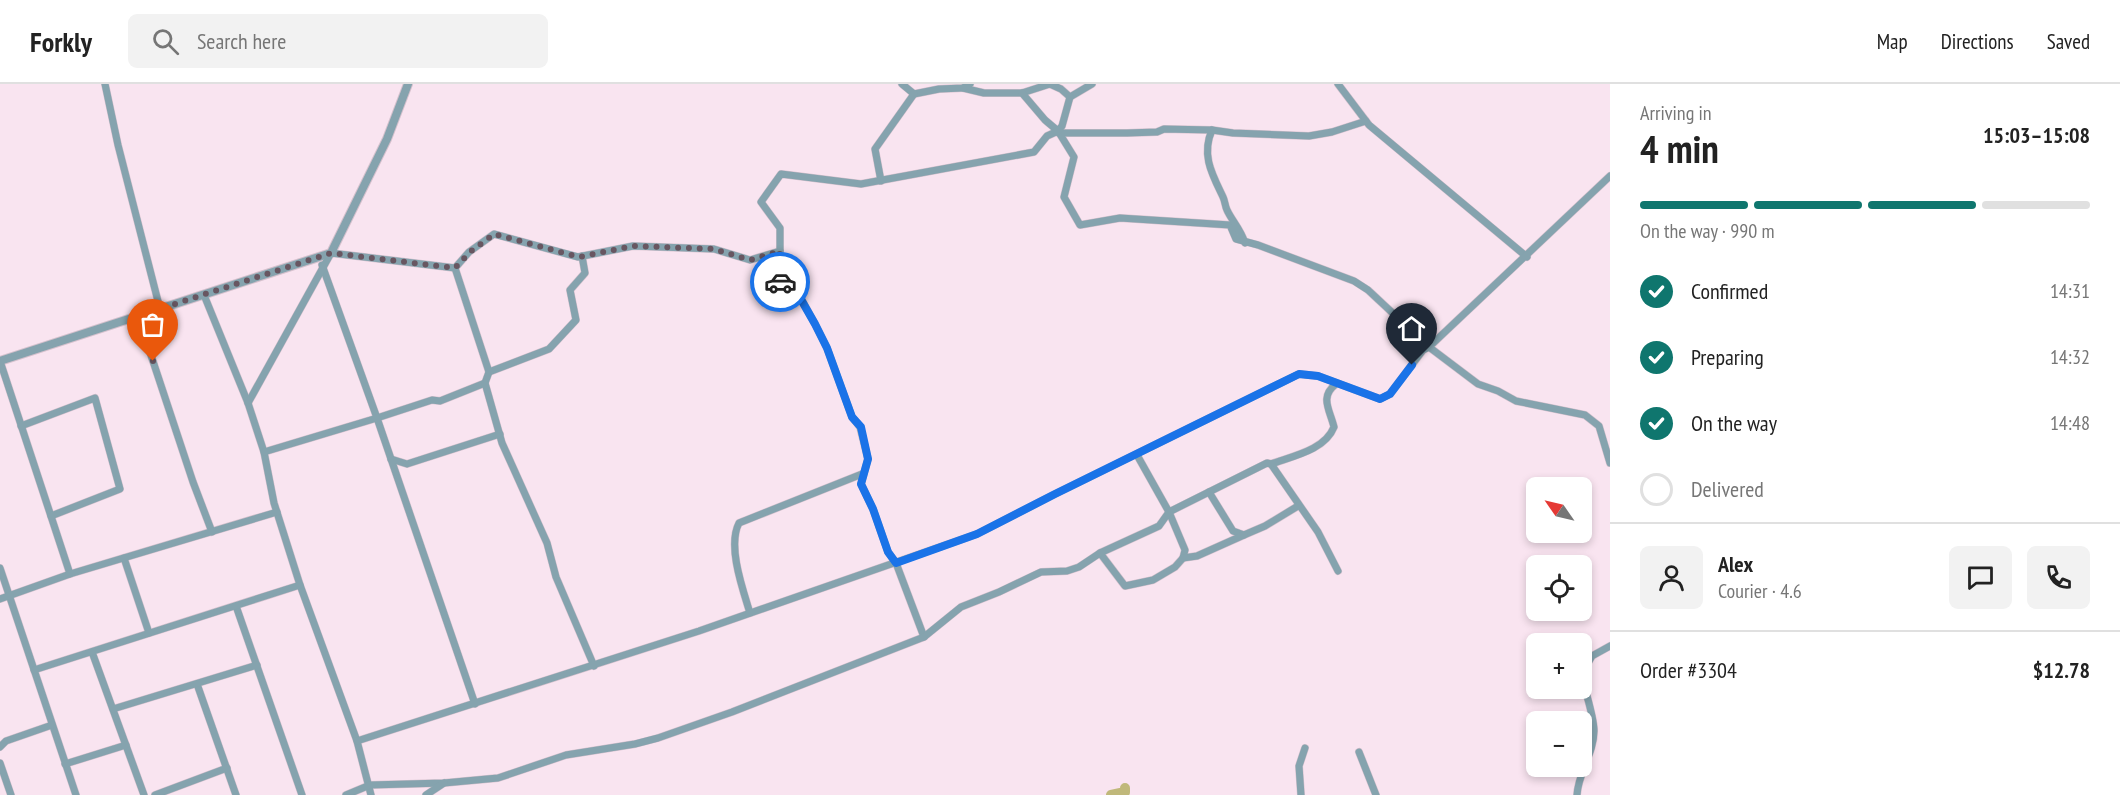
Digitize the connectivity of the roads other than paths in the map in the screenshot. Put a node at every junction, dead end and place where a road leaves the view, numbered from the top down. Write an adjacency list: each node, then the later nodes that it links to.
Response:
1 (105, 84): 25 (street)
2 (408, 84): 18 (street)
3 (902, 84): 9 (street)
4 (1050, 84): 8 (street); 10 (street)
5 (1092, 84): 10 (street)
6 (1338, 84): 11 (street)
7 (967, 86): 8 (street); 9 (street)
8 (1022, 93): 13 (street)
9 (914, 94): 15 (street)
10 (1070, 97): 13 (street)
11 (1366, 121): 12 (street); 21 (street)
12 (1212, 130): 13 (street); 16 (street)
13 (1059, 132): 15 (street); 16 (street)
14 (1610, 176): 21 (street)
15 (881, 181): 17 (street)
16 (1245, 243): 27 (street)
17 (780, 251): 19 (street); 41 (street)
18 (331, 253): 20 (street); 22 (street); 23 (street)
19 (582, 255): 23 (street); 29 (street)
20 (319, 257): 22 (street); 24 (street)
21 (1527, 257): 27 (street)
22 (323, 268): 32 (street); 33 (street)
23 (455, 268): 29 (street)
24 (204, 295): 25 (street); 32 (street)
25 (160, 309): 26 (street)
26 (138, 316): 28 (street); 47 (street)
27 (1429, 347): 31 (street); 39 (street)
28 (0, 361): 34 (street)
29 (489, 372): 30 (street)
30 (485, 383): 33 (street); 35 (street)
31 (1336, 384): 37 (street); 40 (street)
32 (248, 403): 36 (street)
33 (377, 418): 36 (street); 38 (street)
34 (21, 426): 46 (street); 46 (street)
35 (500, 434): 38 (street); 66 (street)
36 (264, 452): 44 (street)
37 (1137, 455): 45 (street); 52 (street)
38 (391, 459): 69 (street)
39 (1610, 463)
40 (1271, 464): 42 (street); 43 (street)
41 (862, 474): 52 (street); 60 (street)
42 (1209, 492): 45 (street); 48 (street)
43 (1298, 506): 48 (street); 54 (street)
44 (277, 512): 47 (street); 56 (street)
45 (1169, 512): 49 (street); 51 (street)
46 (51, 516): 55 (street)
47 (212, 532): 50 (street)
48 (1244, 535): 51 (street)
49 (1100, 553): 51 (street); 62 (street)
50 (124, 558): 55 (street); 61 (street)
51 (1183, 558)
52 (896, 563): 60 (street); 62 (street)
53 (0, 568): 57 (street)
54 (1338, 571)
55 (70, 574): 57 (street)
56 (300, 585): 59 (street); 72 (street)
57 (9, 596): 58 (street); 67 (street)
58 (0, 599)
59 (236, 606): 61 (street); 65 (street)
60 (750, 614): 66 (street)
61 (149, 633): 64 (street)
62 (924, 637): 80 (street)
63 (1610, 646): 93 (street)
64 (92, 652): 67 (street); 70 (street)
65 (257, 665): 68 (street); 87 (street)
66 (594, 666): 69 (street)
67 (34, 670): 71 (street)
68 (198, 684): 70 (street); 79 (street)
69 (475, 704): 72 (street)
70 (113, 710): 73 (street)
71 (52, 725): 74 (street); 78 (street)
72 (357, 741): 81 (street)
73 (126, 745): 78 (street); 84 (street)
74 (0, 747)
75 (1305, 748): 91 (street)
76 (1359, 752): 92 (street)
77 (0, 763): 82 (street)
78 (65, 764): 83 (street)
79 (227, 768): 85 (street); 86 (street)
80 (444, 783): 81 (street); 90 (street)
81 (370, 785): 88 (street); 89 (street)
82 (11, 795)
83 (76, 795)
84 (144, 795)
85 (155, 795)
86 (236, 795)
87 (302, 795)
88 (346, 795)
89 (371, 795)
90 (426, 795)
91 (1301, 795)
92 (1376, 795)
93 (1577, 795)

